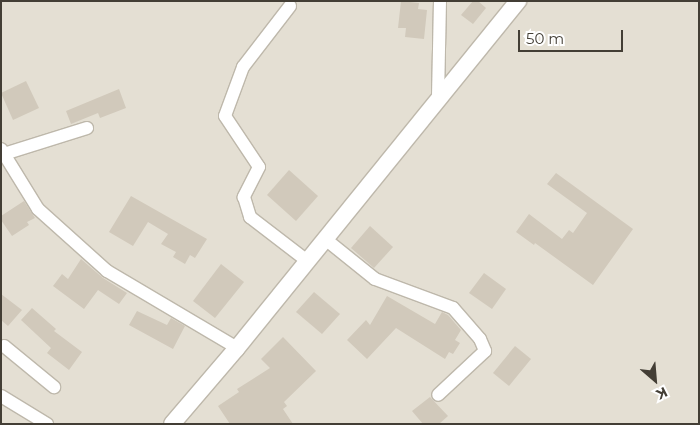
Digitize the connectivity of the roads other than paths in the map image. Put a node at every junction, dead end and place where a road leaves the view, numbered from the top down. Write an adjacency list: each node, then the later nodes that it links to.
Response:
1 (440, 1): 4 (street)
2 (518, 1): 4 (street)
3 (290, 6): 8 (street)
4 (438, 97): 7 (street)
5 (87, 128): 6 (street)
6 (3, 152): 10 (street)
7 (324, 238): 8 (street); 13 (street)
8 (306, 260): 10 (street)
9 (2, 346): 11 (street)
10 (237, 348): 15 (street)
11 (54, 387)
12 (1, 396): 14 (street)
13 (438, 396)
14 (47, 424)
15 (172, 424)

